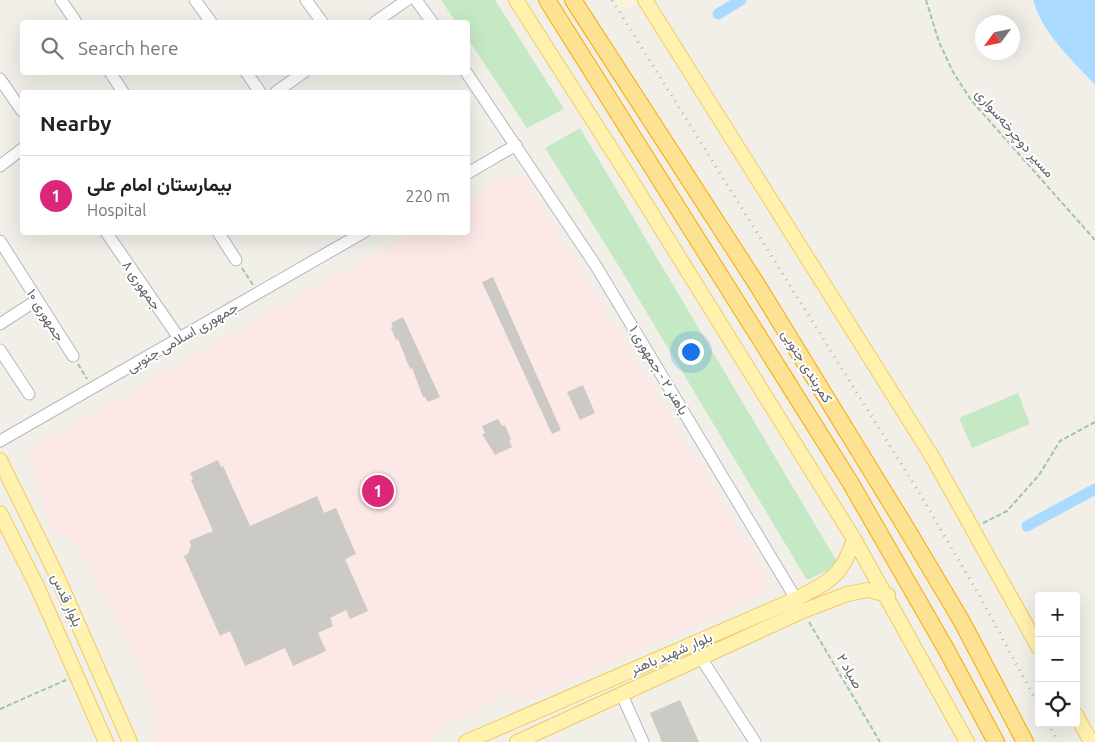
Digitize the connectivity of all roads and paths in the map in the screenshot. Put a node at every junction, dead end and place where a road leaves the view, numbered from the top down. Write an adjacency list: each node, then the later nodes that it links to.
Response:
1 (61, 0): 11 (street)
2 (195, 0): 12 (street)
3 (306, 0): 13 (street)
4 (408, 0): 14 (street)
5 (416, 0): 15 (street)
6 (516, 0): 48 (main road)
7 (547, 0): 67 (highway, کمربندی جنوبی)
8 (573, 0): 68 (highway, کمربندی جنوبی)
9 (645, 0): 47 (main road)
10 (926, 0): 32 (path, مسیر دوچرخه‌سواری)
11 (75, 20)
12 (210, 20)
13 (321, 20)
14 (379, 20)
15 (431, 20)
16 (112, 75): 21 (street)
17 (248, 75): 22 (street)
18 (300, 75): 23 (street)
19 (468, 75): 25 (street, باهنر ۲ - جمهوری ۱)
20 (0, 79): 24 (street)
21 (123, 90)
22 (259, 90)
23 (279, 90)
24 (20, 109)
25 (516, 145): 28 (street); 52 (street, باهنر ۲ - جمهوری ۱)
26 (20, 151): 27 (street)
27 (0, 166)
28 (470, 172)
29 (108, 235): 38 (street, جمهوری ۸)
30 (220, 235): 34 (street)
31 (357, 235): 35 (street, جمهوری اسلامی جنوبی)
32 (1095, 240)
33 (0, 241): 36 (street, جمهوری ۱۰)
34 (236, 260): 35 (path)
35 (259, 293): 38 (street, جمهوری اسلامی جنوبی)
36 (37, 300): 37 (street); 40 (street, جمهوری ۱۰)
37 (0, 324)
38 (179, 338): 41 (street, جمهوری اسلامی جنوبی)
39 (0, 350): 42 (street)
40 (73, 356): 41 (path, جمهوری ۱۰)
41 (92, 388): 44 (street, جمهوری اسلامی جنوبی)
42 (29, 394)
43 (1095, 422): 47 (path)
44 (0, 441)
45 (0, 460): 49 (main road, بلوار قدس)
46 (0, 513): 50 (main road, بلوار قدس)
47 (972, 528): 53 (main road)
48 (854, 539): 51 (main road); 52 (main road, بلوار شهید باهنر)
49 (56, 574): 50 (main road); 60 (main road, بلوار قدس)
50 (36, 584): 55 (main road, بلوار قدس)
51 (888, 595): 52 (main road, بلوار شهید باهنر); 66 (main road)
52 (800, 605): 54 (main road, بلوار شهید باهنر); 61 (main road, بلوار شهید باهنر); 65 (path, صیاد ۲)
53 (1035, 641)
54 (701, 658): 56 (main road, بلوار شهید باهنر); 64 (street)
55 (78, 675): 57 (path); 59 (main road, بلوار قدس)
56 (622, 694): 62 (main road, بلوار شهید باهنر); 63 (street)
57 (0, 709)
58 (1080, 722): 69 (main road)
59 (106, 742)
60 (130, 742)
61 (466, 742)
62 (517, 742)
63 (643, 742)
64 (754, 742)
65 (880, 742)
66 (967, 742)
67 (996, 742)
68 (1025, 742)
69 (1091, 742)

